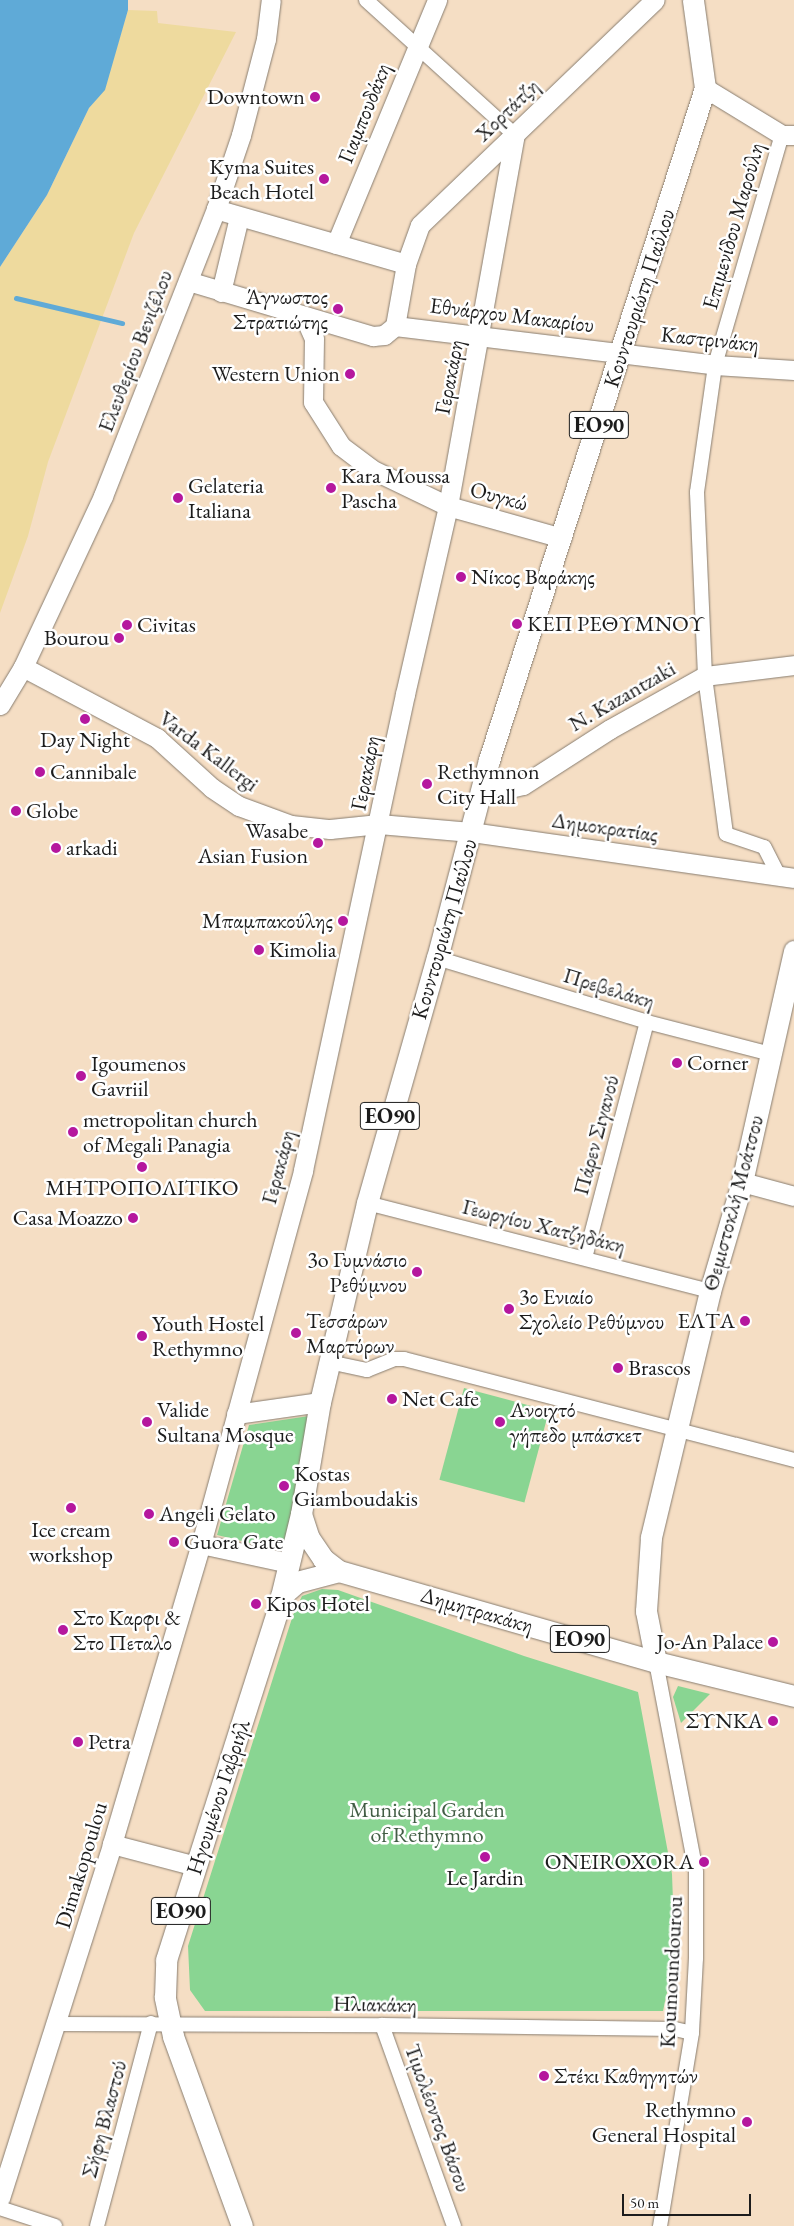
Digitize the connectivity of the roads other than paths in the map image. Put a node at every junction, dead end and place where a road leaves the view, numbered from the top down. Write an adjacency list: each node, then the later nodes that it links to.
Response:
1 (271, 0): 10 (street, Ελευθερίου Βενιζέλου)
2 (366, 0): 6 (street)
3 (437, 0): 6 (street, Γιαμπουδάκη)
4 (655, 0): 9 (street, Χορτάτζη)
5 (693, 0): 7 (main road, Κουντουριώτη Παύλου / ΕΟ90)
6 (418, 46): 9 (street); 12 (street, Γιαμπουδάκη)
7 (705, 88): 8 (street); 19 (main road, Κουντουριώτη Παύλου / ΕΟ90)
8 (788, 135): 20 (street, Επιμενίδου Μαρούλη)
9 (515, 136): 13 (street, Χορτάτζη); 18 (street, Γερακάρη)
10 (216, 209): 11 (street); 14 (street, Ελευθερίου Βενιζέλου)
11 (239, 217): 12 (street); 15 (street)
12 (336, 244): 13 (street)
13 (406, 264): 17 (street, Χορτάτζη)
14 (188, 281): 15 (street); 25 (street, Ελευθερίου Βενιζέλου)
15 (221, 292): 16 (street)
16 (304, 316): 17 (street); 22 (street, Ουγκώ)
17 (395, 326): 18 (street, Εθνάρχου Μακαρίου)
18 (482, 334): 19 (street, Εθνάρχου Μακαρίου); 22 (street, Γερακάρη)
19 (622, 352): 20 (street, Καστρινάκη); 23 (main road, Κουντουριώτη Παύλου / ΕΟ90)
20 (715, 365): 21 (street, Καστρινάκη); 26 (street, Επιμενίδου Μαρούλη)
21 (794, 370)
22 (448, 506): 23 (street, Ουγκώ); 29 (street, Γερακάρη)
23 (562, 538): 28 (main road, Κουντουριώτη Παύλου / ΕΟ90)
24 (794, 665): 26 (street, N. Kazantzaki)
25 (23, 667): 27 (street, Ελευθερίου Βενιζέλου); 29 (street, Varda Kallergi)
26 (705, 676): 28 (street, N. Kazantzaki); 31 (street, Επιμενίδου Μαρούλη)
27 (0, 705)
28 (484, 781): 30 (main road, Κουντουριώτη Παύλου / ΕΟ90)
29 (379, 824): 30 (street, Δημοκρατίας); 43 (street, Γερακάρη)
30 (471, 832): 31 (street, Δημοκρατίας); 33 (main road, Κουντουριώτη Παύλου / ΕΟ90)
31 (786, 876)
32 (794, 951): 35 (main road, Θεμιστοκλή Μοάτσου)
33 (437, 958): 34 (street, Πρεβελάκη); 38 (main road, Κουντουριώτη Παύλου / ΕΟ90)
34 (647, 1022): 35 (street, Πρεβελάκη); 39 (street, Πάρεν Σιγανού)
35 (771, 1054): 36 (main road, Θεμιστοκλή Μοάτσου)
36 (742, 1182): 37 (street); 40 (main road, Θεμιστοκλή Μοάτσου)
37 (794, 1196)
38 (367, 1204): 39 (street, Γεωργίου Χατζηδάκη); 41 (main road, Κουντουριώτη Παύλου / ΕΟ90)
39 (585, 1258): 40 (street, Γεωργίου Χατζηδάκη)
40 (710, 1291): 44 (main road, Θεμιστοκλή Μοάτσου)
41 (329, 1362): 42 (main road, Κουντουριώτη Παύλου / ΕΟ90); 44 (street)
42 (320, 1402): 43 (street); 46 (main road, ΕΟ90)
43 (236, 1414): 47 (street)
44 (678, 1430): 45 (street); 51 (main road, Θεμιστοκλή Μοάτσου)
45 (794, 1460)
46 (301, 1514): 48 (main road, ΕΟ90); 49 (main road, ΕΟ90)
47 (201, 1544): 48 (street); 53 (street, Dimakopoulou)
48 (289, 1563): 50 (main road, ΕΟ90)
49 (340, 1571): 50 (main road); 51 (main road, Δημητρακάκη / ΕΟ90)
50 (281, 1596): 54 (main road, Ηγουμένου Γαβριήλ / ΕΟ90)
51 (656, 1662): 52 (main road, Δημητρακάκη); 58 (street, Koumoundourou)
52 (794, 1696)
53 (112, 1844): 54 (street); 56 (street, Dimakopoulou)
54 (196, 1866): 55 (main road, Ηγουμένου Γαβριήλ / ΕΟ90)
55 (160, 2023): 56 (street, Ηλιακάκη); 57 (street, Ηλιακάκη); 62 (street, Σήφη Βλαστού); 63 (main road, Ηγουμένου Γαβριήλ / ΕΟ90)
56 (58, 2024): 59 (street, Dimakopoulou)
57 (382, 2025): 58 (street, Ηλιακάκη); 64 (street, Τιμολέοντος Βάσου)
58 (692, 2033): 65 (street, Koumoundourou)
59 (0, 2198)
60 (0, 2208): 61 (street)
61 (55, 2226)
62 (97, 2226)
63 (242, 2226)
64 (454, 2226)
65 (660, 2226)

